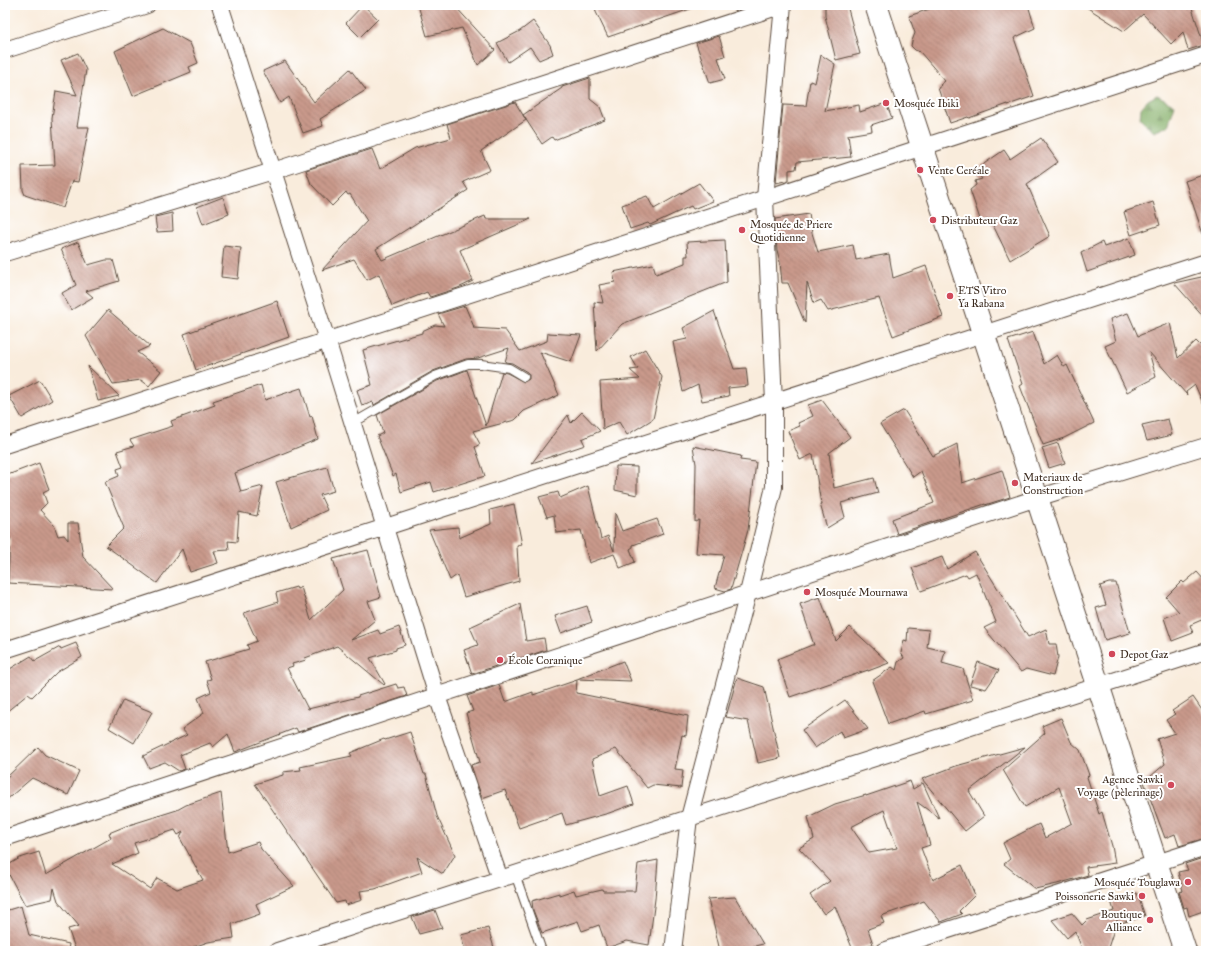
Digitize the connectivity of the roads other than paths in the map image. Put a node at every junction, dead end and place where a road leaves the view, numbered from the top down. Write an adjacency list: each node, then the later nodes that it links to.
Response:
1 (147, 5): 5 (street)
2 (220, 5): 8 (street)
3 (783, 5): 8 (street); 9 (street)
4 (876, 5): 7 (street)
5 (5, 50)
6 (1206, 55): 7 (street)
7 (923, 147): 9 (street); 12 (street)
8 (273, 171): 10 (street); 13 (street)
9 (764, 198): 13 (street); 15 (street)
10 (5, 253)
11 (1206, 262): 12 (street)
12 (983, 334): 15 (street); 19 (street)
13 (327, 340): 16 (street); 17 (street)
14 (524, 377): 16 (lane)
15 (774, 402): 20 (street); 21 (street)
16 (353, 423): 20 (street)
17 (5, 445)
18 (1206, 446): 19 (street)
19 (1037, 498): 21 (street); 24 (street)
20 (385, 527): 22 (street); 25 (street)
21 (748, 593): 25 (street); 26 (street)
22 (5, 650)
23 (1206, 650): 24 (street)
24 (1098, 685): 26 (street); 29 (street)
25 (437, 696): 27 (street); 30 (street)
26 (689, 818): 30 (street); 33 (street)
27 (5, 838)
28 (1206, 847): 29 (street)
29 (1156, 862): 34 (street); 35 (street)
30 (508, 876): 31 (street); 32 (lane)
31 (277, 951)
32 (542, 951)
33 (673, 951)
34 (883, 951)
35 (1184, 951)

